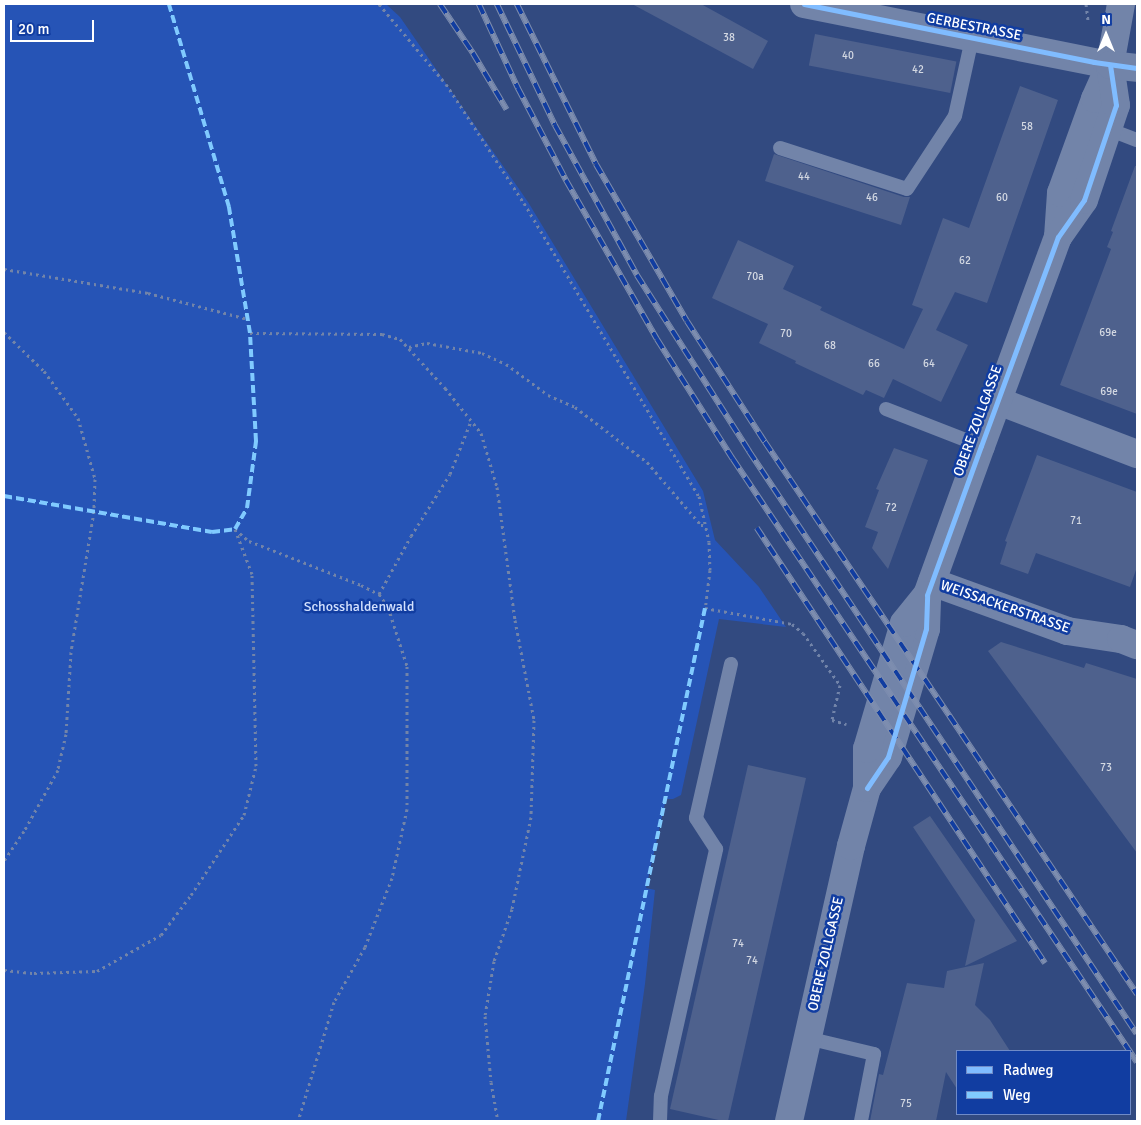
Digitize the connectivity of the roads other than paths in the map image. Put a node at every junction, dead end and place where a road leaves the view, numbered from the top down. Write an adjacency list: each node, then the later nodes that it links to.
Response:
1 (804, 4): 3 (street, GERBESTRASSE)
2 (1121, 4): 4 (street, OBERE ZOLLGASSE)
3 (972, 39): 4 (street, GERBESTRASSE); 8 (lane)
4 (1110, 65): 5 (street, GERBESTRASSE); 6 (street, OBERE ZOLLGASSE); 9 (street, OBERE ZOLLGASSE)
5 (1137, 68)
6 (1108, 129): 7 (lane); 9 (street, OBERE ZOLLGASSE)
7 (1137, 140)
8 (780, 148)
9 (1058, 237): 10 (street, OBERE ZOLLGASSE)
10 (998, 401): 12 (street, OBERE ZOLLGASSE); 13 (street)
11 (886, 408): 12 (lane)
12 (981, 446): 14 (street, OBERE ZOLLGASSE)
13 (1137, 454)
14 (929, 589): 15 (street, WEISSACKERSTRASSE); 17 (street, OBERE ZOLLGASSE)
15 (1137, 645)
16 (731, 664): 18 (lane)
17 (807, 1038): 19 (street, OBERE ZOLLGASSE); 20 (lane)
18 (660, 1121)
19 (789, 1121)
20 (861, 1121)

